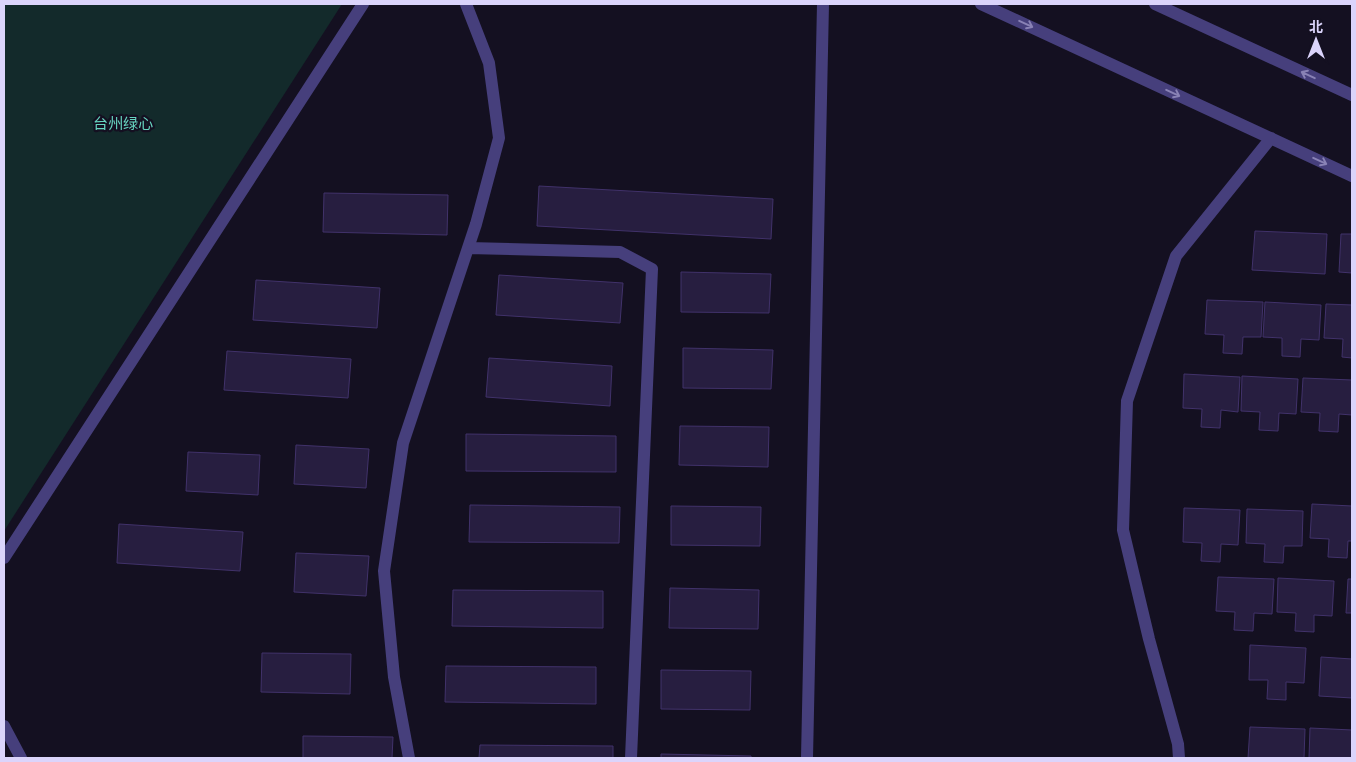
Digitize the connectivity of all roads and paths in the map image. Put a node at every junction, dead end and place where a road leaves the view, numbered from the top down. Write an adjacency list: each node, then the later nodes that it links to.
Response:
1 (363, 4): 10 (street)
2 (466, 4): 9 (street)
3 (823, 4): 15 (street)
4 (981, 4): 7 (street, one-way to 7)
5 (1155, 4): 6 (street, one-way to 5)
6 (1352, 95)
7 (1271, 138): 8 (street, one-way to 8); 16 (street)
8 (1352, 176)
9 (468, 248): 13 (street); 14 (street)
10 (4, 558)
11 (4, 726): 12 (street)
12 (21, 758)
13 (409, 758)
14 (631, 758)
15 (807, 758)
16 (1179, 758)

